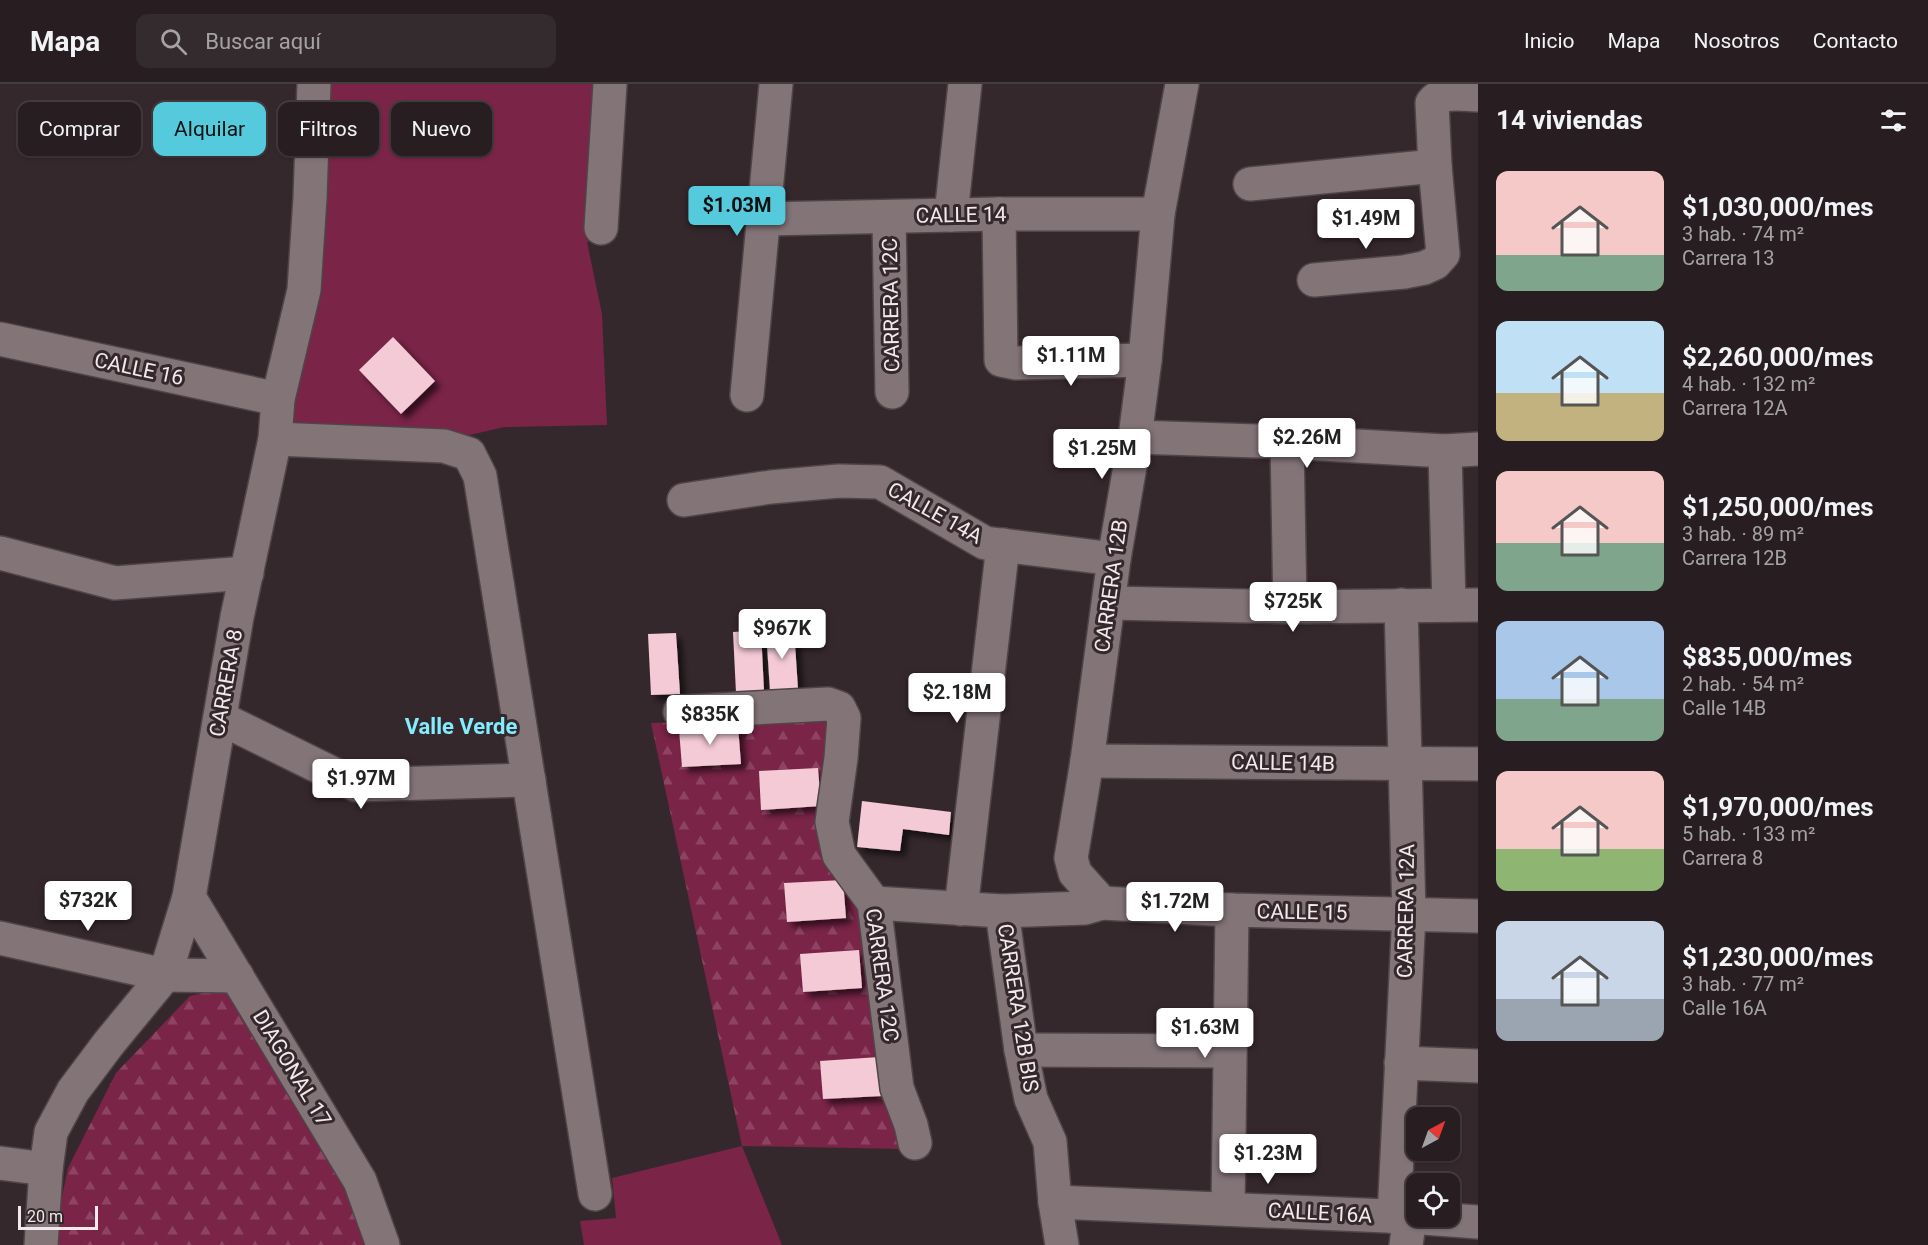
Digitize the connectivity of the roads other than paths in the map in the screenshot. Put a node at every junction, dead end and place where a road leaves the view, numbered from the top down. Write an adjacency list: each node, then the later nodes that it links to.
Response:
1 (314, 84): 20 (street, CARRERA 8)
2 (610, 84): 14 (street)
3 (776, 84): 13 (street)
4 (965, 84): 11 (street)
5 (1182, 84): 10 (street, CARRERA 12B)
6 (1478, 95): 7 (street)
7 (1435, 166): 8 (street); 15 (street)
8 (1250, 184)
9 (999, 214): 10 (street, CALLE 14); 11 (street, CALLE 14); 17 (street)
10 (1158, 214): 17 (street, CARRERA 12B)
11 (951, 216): 12 (street, CALLE 14)
12 (889, 217): 13 (street, CALLE 14); 18 (street, CARRERA 12C)
13 (765, 219): 19 (street)
14 (601, 228)
15 (1314, 280)
16 (0, 339): 20 (street, CALLE 16)
17 (1145, 360): 21 (street, CARRERA 12B)
18 (892, 392)
19 (747, 395)
20 (278, 399): 22 (street, CARRERA 8)
21 (1135, 437): 23 (street); 29 (street, CARRERA 12B)
22 (275, 439): 30 (street, CARRERA 8); 40 (street)
23 (1287, 442): 25 (street); 34 (street)
24 (1478, 450): 25 (street)
25 (1445, 451): 33 (street)
26 (684, 500): 27 (street, CALLE 14A)
27 (1003, 545): 29 (street, CALLE 14A); 44 (street)
28 (0, 553): 30 (street)
29 (1114, 559): 31 (street, CARRERA 12B)
30 (247, 573): 36 (street, CARRERA 8)
31 (1108, 603): 34 (street); 37 (street, CARRERA 12B)
32 (1401, 605): 33 (street); 34 (street); 38 (street, CARRERA 12A)
33 (1463, 605)
34 (1290, 607)
35 (680, 711): 42 (street, CARRERA 12C)
36 (220, 718): 40 (street); 41 (street, CARRERA 8)
37 (1087, 761): 38 (street, CALLE 14B); 43 (street, CARRERA 12B)
38 (1406, 764): 39 (street, CALLE 14B); 47 (street, CARRERA 12A)
39 (1478, 764)
40 (529, 780): 59 (street)
41 (189, 897): 50 (street, CARRERA 8); 51 (street, DIAGONAL 17)
42 (874, 903): 44 (street, CALLE 15); 56 (street, CARRERA 12C)
43 (1102, 903): 45 (street, CALLE 15); 46 (street, CALLE 15)
44 (961, 909): 46 (street, CALLE 15)
45 (1232, 910): 47 (street, CALLE 15); 53 (street)
46 (1002, 911): 52 (street, CARRERA 12B BIS)
47 (1409, 914): 48 (street, CALLE 15); 54 (street, CARRERA 12A)
48 (1478, 916)
49 (0, 938): 50 (street)
50 (165, 975): 51 (street); 58 (street, CARRERA 8)
51 (237, 976): 65 (street, DIAGONAL 17)
52 (1021, 1050): 53 (street); 60 (street, CARRERA 12B BIS)
53 (1230, 1052): 61 (street)
54 (1401, 1063): 55 (street); 63 (street, CARRERA 12A)
55 (1478, 1066)
56 (915, 1143)
57 (0, 1163): 58 (street)
58 (46, 1169): 64 (street, CARRERA 8)
59 (596, 1194)
60 (1055, 1202): 61 (street, CALLE 16A); 66 (street, CARRERA 12B BIS)
61 (1228, 1209): 63 (street, CALLE 16A)
62 (1478, 1222): 63 (street, CALLE 16A)
63 (1403, 1226)
64 (42, 1245)
65 (383, 1245)
66 (1062, 1245)

